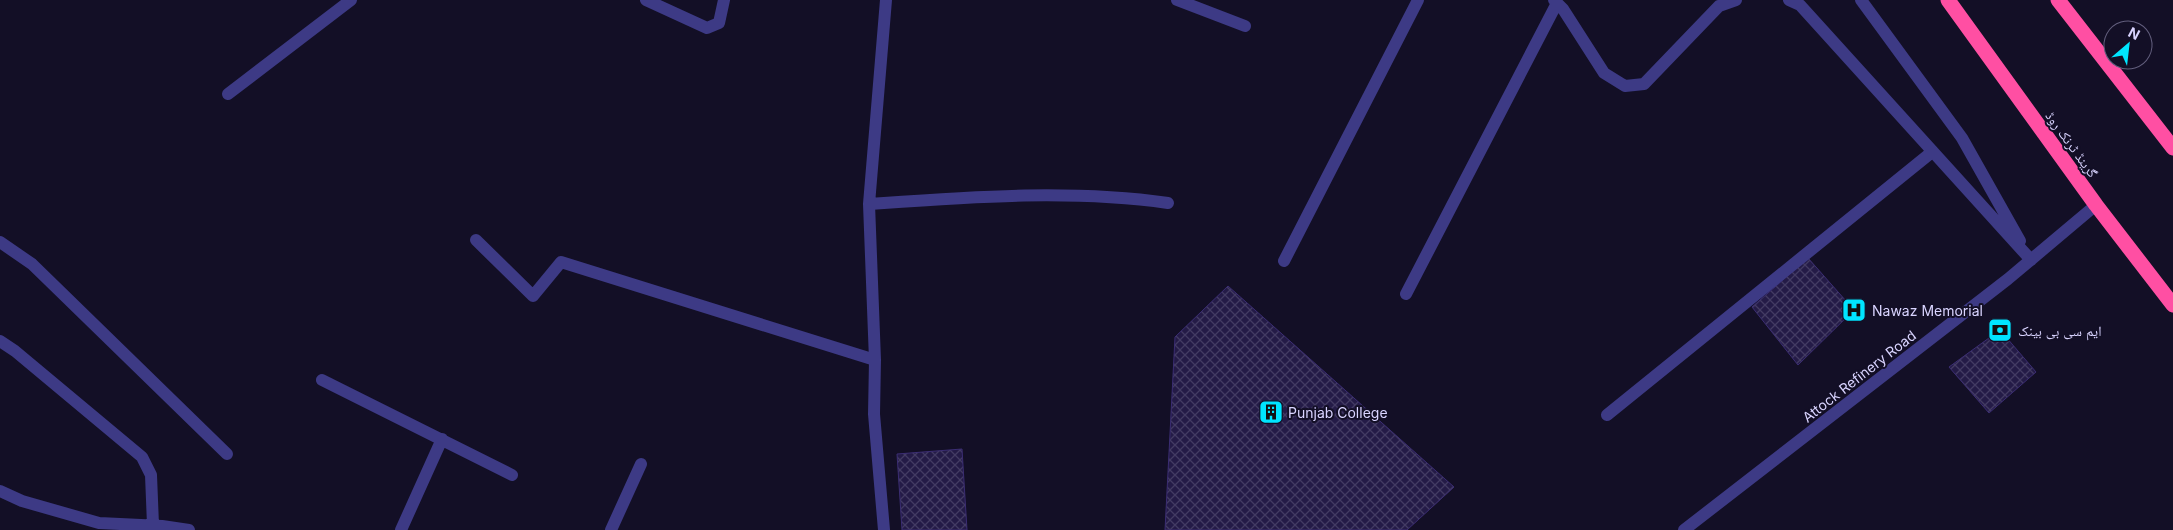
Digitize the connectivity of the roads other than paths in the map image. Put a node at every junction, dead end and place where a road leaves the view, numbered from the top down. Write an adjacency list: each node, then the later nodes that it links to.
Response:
1 (351, 0): 14 (street)
2 (646, 0): 3 (street)
3 (724, 0)
4 (886, 0): 18 (street)
5 (1177, 0): 13 (street)
6 (1418, 0): 23 (street)
7 (1736, 0): 12 (street)
8 (1789, 0): 16 (street)
9 (1861, 0): 22 (street)
10 (1948, 0): 19 (highway, گرینڈ ٹرنک روڈ)
11 (2058, 0): 15 (highway)
12 (1556, 2): 24 (street)
13 (1245, 26)
14 (228, 94)
15 (2173, 148)
16 (1932, 152): 22 (street); 29 (street)
17 (1168, 203): 18 (street)
18 (869, 204): 27 (street)
19 (2096, 205): 22 (street, Attock Refinery Road); 25 (highway, گرینڈ ٹرنک روڈ)
20 (476, 240): 27 (street)
21 (0, 242): 31 (street)
22 (2031, 260): 40 (street, Attock Refinery Road)
23 (1284, 261)
24 (1406, 294)
25 (2173, 305)
26 (0, 341): 35 (street)
27 (875, 360): 39 (street)
28 (322, 380): 30 (street)
29 (1608, 415)
30 (442, 439): 33 (street); 37 (street)
31 (227, 454)
32 (641, 464): 38 (street)
33 (512, 475)
34 (0, 491): 35 (street)
35 (153, 525): 36 (street)
36 (189, 530)
37 (401, 530)
38 (611, 530)
39 (884, 530)
40 (1684, 530)

